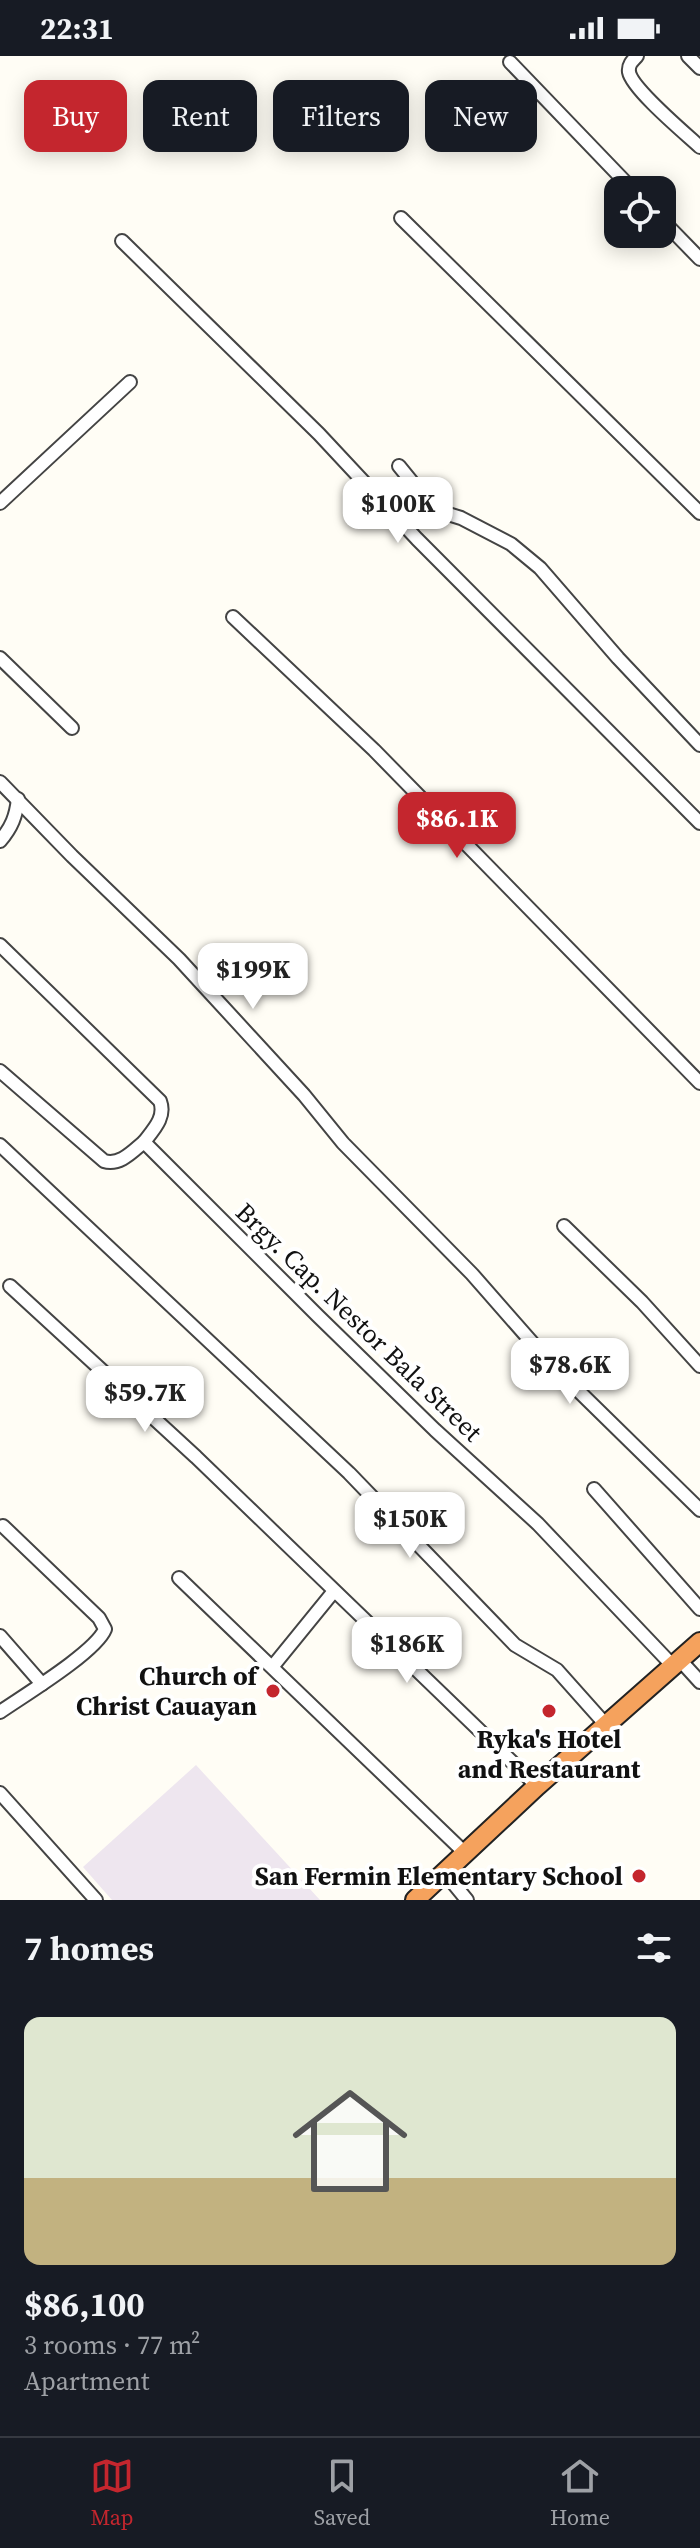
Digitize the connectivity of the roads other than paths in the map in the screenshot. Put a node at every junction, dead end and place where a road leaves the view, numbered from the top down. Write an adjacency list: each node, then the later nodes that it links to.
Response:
1 (637, 56): 5 (street)
2 (688, 56): 4 (street)
3 (510, 62): 6 (street)
4 (700, 68)
5 (700, 147)
6 (620, 176)
7 (401, 218): 14 (street)
8 (676, 234): 10 (street)
9 (122, 241): 21 (street)
10 (700, 259)
11 (130, 382): 13 (street)
12 (399, 466): 18 (street)
13 (0, 503)
14 (700, 513)
15 (233, 617): 25 (street)
16 (0, 658): 17 (street)
17 (72, 728)
18 (700, 745)
19 (0, 782): 20 (street)
20 (18, 799): 22 (street); 32 (street)
21 (700, 823)
22 (0, 841)
23 (0, 945): 26 (street)
24 (0, 1071): 26 (street)
25 (700, 1083)
26 (144, 1142): 39 (street, Brgy. Cap. Nestor Bala Street)
27 (0, 1145): 44 (street)
28 (564, 1226): 30 (street)
29 (10, 1286): 35 (street)
30 (700, 1366)
31 (594, 1489): 36 (street)
32 (700, 1510)
33 (3, 1526): 42 (street)
34 (179, 1578): 40 (street)
35 (334, 1591): 40 (street); 45 (street)
36 (700, 1609)
37 (0, 1636): 42 (street)
38 (700, 1642): 39 (highway)
39 (677, 1663): 41 (street, Brgy. Cap. Nestor Bala Street); 44 (highway)
40 (273, 1666): 47 (street)
41 (700, 1682)
42 (42, 1684): 43 (street)
43 (0, 1712)
44 (606, 1725): 45 (highway)
45 (537, 1786): 47 (highway)
46 (0, 1793): 49 (street)
47 (465, 1853): 48 (highway)
48 (444, 1872): 50 (highway); 51 (street)
49 (96, 1900)
50 (415, 1900)
51 (467, 1900)

